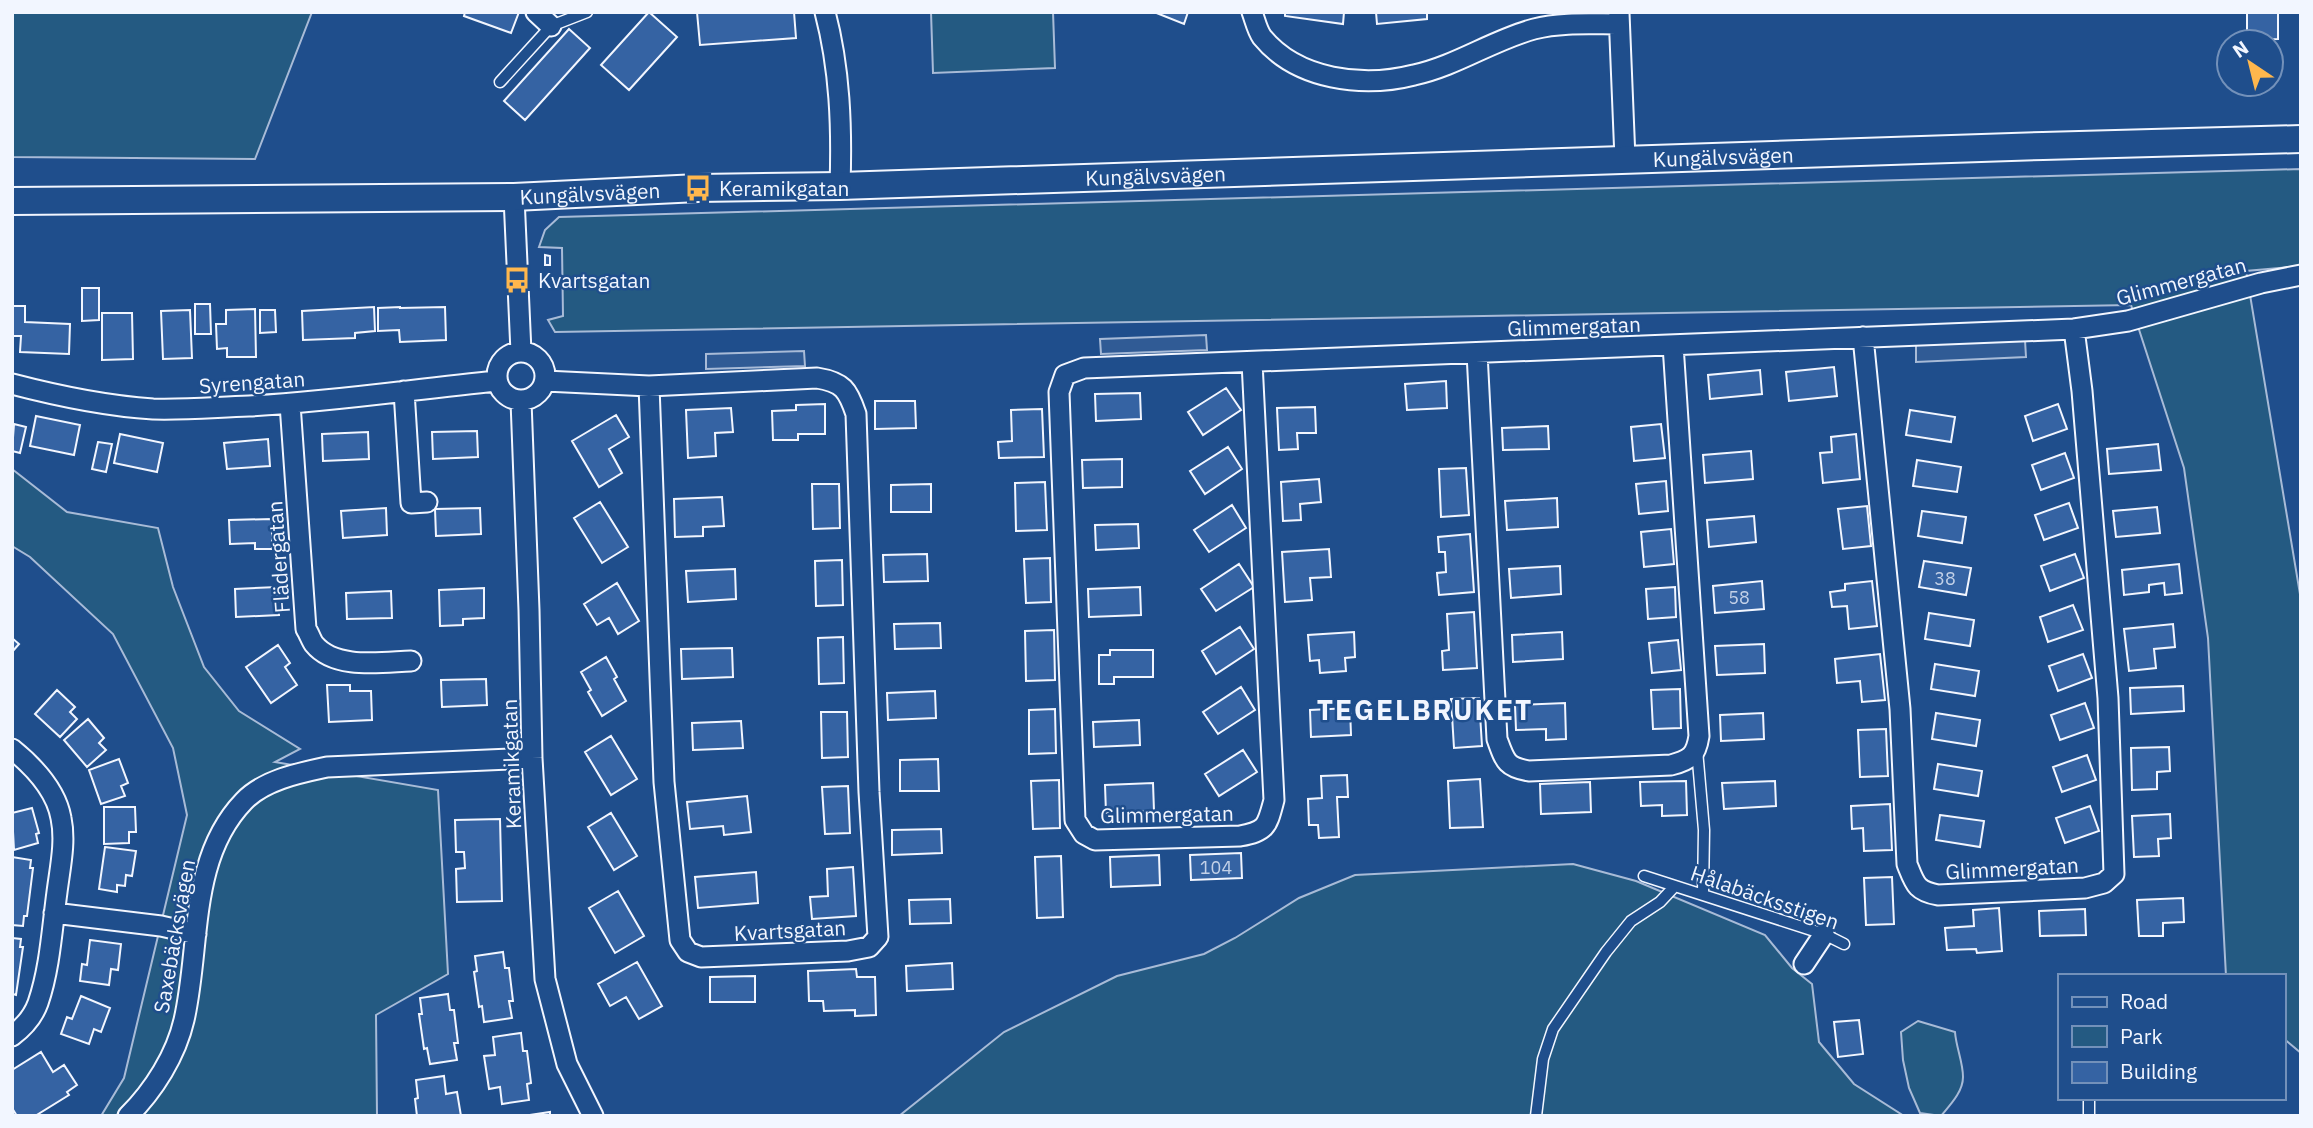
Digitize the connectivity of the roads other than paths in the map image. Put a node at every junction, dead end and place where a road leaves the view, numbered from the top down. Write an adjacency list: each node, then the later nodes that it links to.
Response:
1 (587, 12): 5 (lane)
2 (825, 12): 9 (street)
3 (1252, 12): 4 (street)
4 (1619, 18): 8 (street)
5 (543, 19): 6 (lane)
6 (500, 82)
7 (2301, 139): 8 (main road, Kungälvsvägen)
8 (1625, 159): 9 (main road, Kungälvsvägen)
9 (840, 186): 10 (main road, Kungälvsvägen)
10 (514, 197): 11 (main road, Kungälvsvägen); 16 (street)
11 (12, 201)
12 (2301, 275): 13 (street, Glimmergatan)
13 (2074, 329): 14 (street, Glimmergatan); 14 (street, Glimmergatan)
14 (1863, 337): 15 (street, Glimmergatan)
15 (1673, 345): 17 (street, Glimmergatan); 29 (street)
16 (521, 352): 19 (street); 20 (street)
17 (1477, 353): 18 (street, Glimmergatan); 29 (street)
18 (1252, 362): 18 (street, Glimmergatan)
19 (497, 381): 23 (street, Syrengatan); 24 (street)
20 (545, 381): 22 (street, Kvartsgatan); 24 (street)
21 (12, 384): 25 (street, Syrengatan)
22 (649, 386): 22 (street, Kvartsgatan)
23 (404, 391): 25 (street, Syrengatan); 26 (street)
24 (521, 401): 30 (street, Keramikgatan)
25 (290, 404): 27 (street, Flädergatan)
26 (427, 502)
27 (411, 661)
28 (12, 749): 34 (street)
29 (1697, 750): 33 (lane)
30 (532, 758): 35 (street, Saxebäcksvägen); 41 (street, Keramikgatan)
31 (1644, 876): 32 (lane, Hålabäcksstigen)
32 (1674, 887): 33 (lane, Hålabäcksstigen); 42 (lane, Hålabäcksstigen)
33 (1703, 893): 36 (lane, Hålabäcksstigen)
34 (54, 914): 35 (street); 39 (street)
35 (196, 934): 40 (street, Saxebäcksvägen)
36 (1824, 934): 37 (lane, Hålabäcksstigen); 38 (street)
37 (1844, 944)
38 (1804, 964)
39 (12, 1036)
40 (128, 1116)
41 (593, 1116)
42 (1536, 1116)

